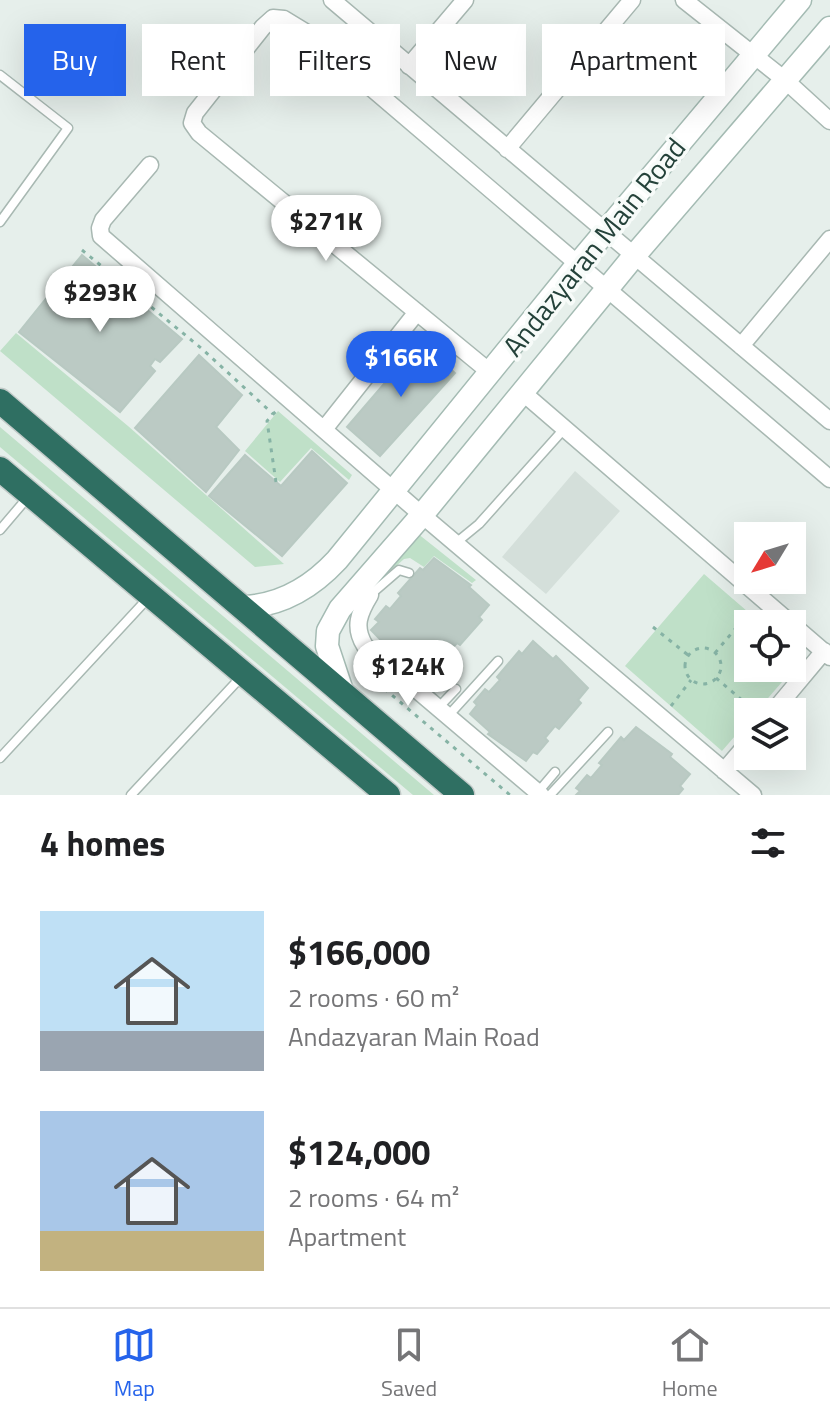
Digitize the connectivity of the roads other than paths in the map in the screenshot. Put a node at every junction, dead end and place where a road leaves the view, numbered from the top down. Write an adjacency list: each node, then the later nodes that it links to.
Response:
1 (332, 0): 8 (street)
2 (465, 0): 8 (street)
3 (632, 0): 12 (street)
4 (684, 0): 7 (street)
5 (800, 0): 7 (street, Andazyaran Main Road)
6 (830, 28): 10 (street)
7 (752, 55): 10 (street); 15 (street, Andazyaran Main Road)
8 (409, 66): 12 (street)
9 (0, 75): 14 (lane)
10 (785, 80): 11 (street); 17 (street)
11 (830, 121)
12 (507, 149): 15 (street)
13 (150, 165): 26 (street)
14 (0, 222)
15 (605, 232): 17 (street); 18 (street, Andazyaran Main Road)
16 (830, 239): 21 (street)
17 (634, 256): 19 (street); 21 (street)
18 (578, 264): 19 (street); 20 (street); 22 (street, Andazyaran Main Road)
19 (607, 289): 23 (street); 29 (street)
20 (417, 312): 22 (street); 26 (street)
21 (741, 346): 25 (street)
22 (491, 373): 30 (street, Andazyaran Main Road)
23 (521, 391): 27 (street); 32 (street)
24 (0, 401): 40 (highway)
25 (830, 421)
26 (325, 428): 30 (street)
27 (564, 429): 34 (lane); 41 (street)
28 (0, 469): 31 (highway)
29 (830, 479)
30 (395, 492): 32 (street); 35 (street, Andazyaran Main Road)
31 (31, 495): 33 (lane); 39 (highway)
32 (422, 515): 34 (street); 36 (street)
33 (0, 530)
34 (457, 542): 51 (street)
35 (349, 547): 36 (street); 40 (street, Andazyaran Main Road)
36 (376, 569): 38 (street)
37 (409, 573): 38 (lane)
38 (365, 591): 45 (street); 47 (street)
39 (151, 596): 43 (highway); 49 (lane)
40 (242, 607): 45 (highway)
41 (827, 654): 46 (street)
42 (498, 661): 47 (lane)
43 (244, 674): 54 (lane); 55 (highway)
44 (456, 689): 47 (lane)
45 (343, 694): 56 (highway)
46 (786, 698)
47 (443, 712): 53 (street)
48 (608, 732): 53 (lane)
49 (0, 758)
50 (734, 759): 51 (street)
51 (724, 771): 57 (street)
52 (555, 772): 53 (lane)
53 (543, 794)
54 (131, 795)
55 (388, 795)
56 (462, 795)
57 (753, 795)

